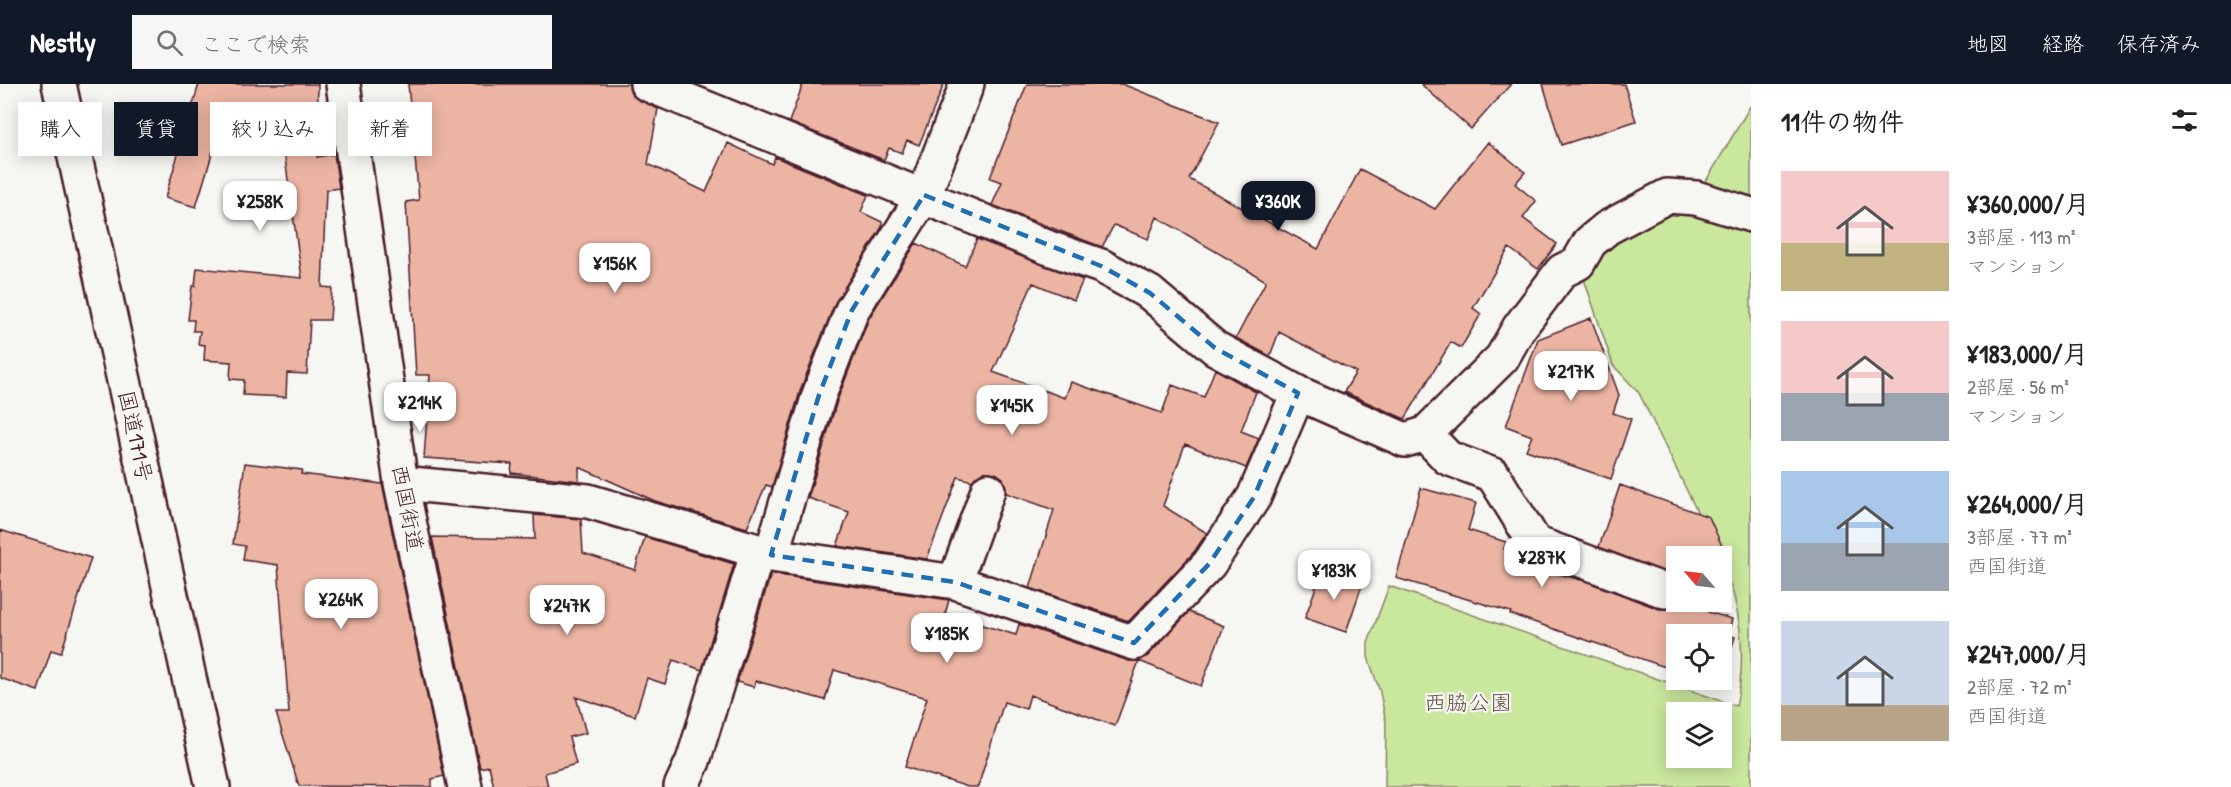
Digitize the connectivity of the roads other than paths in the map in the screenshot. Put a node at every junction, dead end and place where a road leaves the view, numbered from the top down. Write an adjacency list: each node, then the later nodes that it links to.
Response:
1 (59, 84): 14 (main road, 国道171号)
2 (344, 84): 9 (main road, 西国街道)
3 (647, 84): 5 (main road)
4 (967, 84): 5 (main road)
5 (924, 195): 7 (main road); 11 (main road)
6 (1751, 215): 8 (main road)
7 (1298, 393): 8 (main road); 12 (main road)
8 (1425, 434): 13 (main road)
9 (401, 483): 11 (main road); 15 (main road, 西国街道)
10 (988, 490): 12 (main road)
11 (764, 553): 12 (main road); 16 (main road)
12 (955, 582)
13 (1665, 591)
14 (213, 787)
15 (465, 787)
16 (681, 787)

